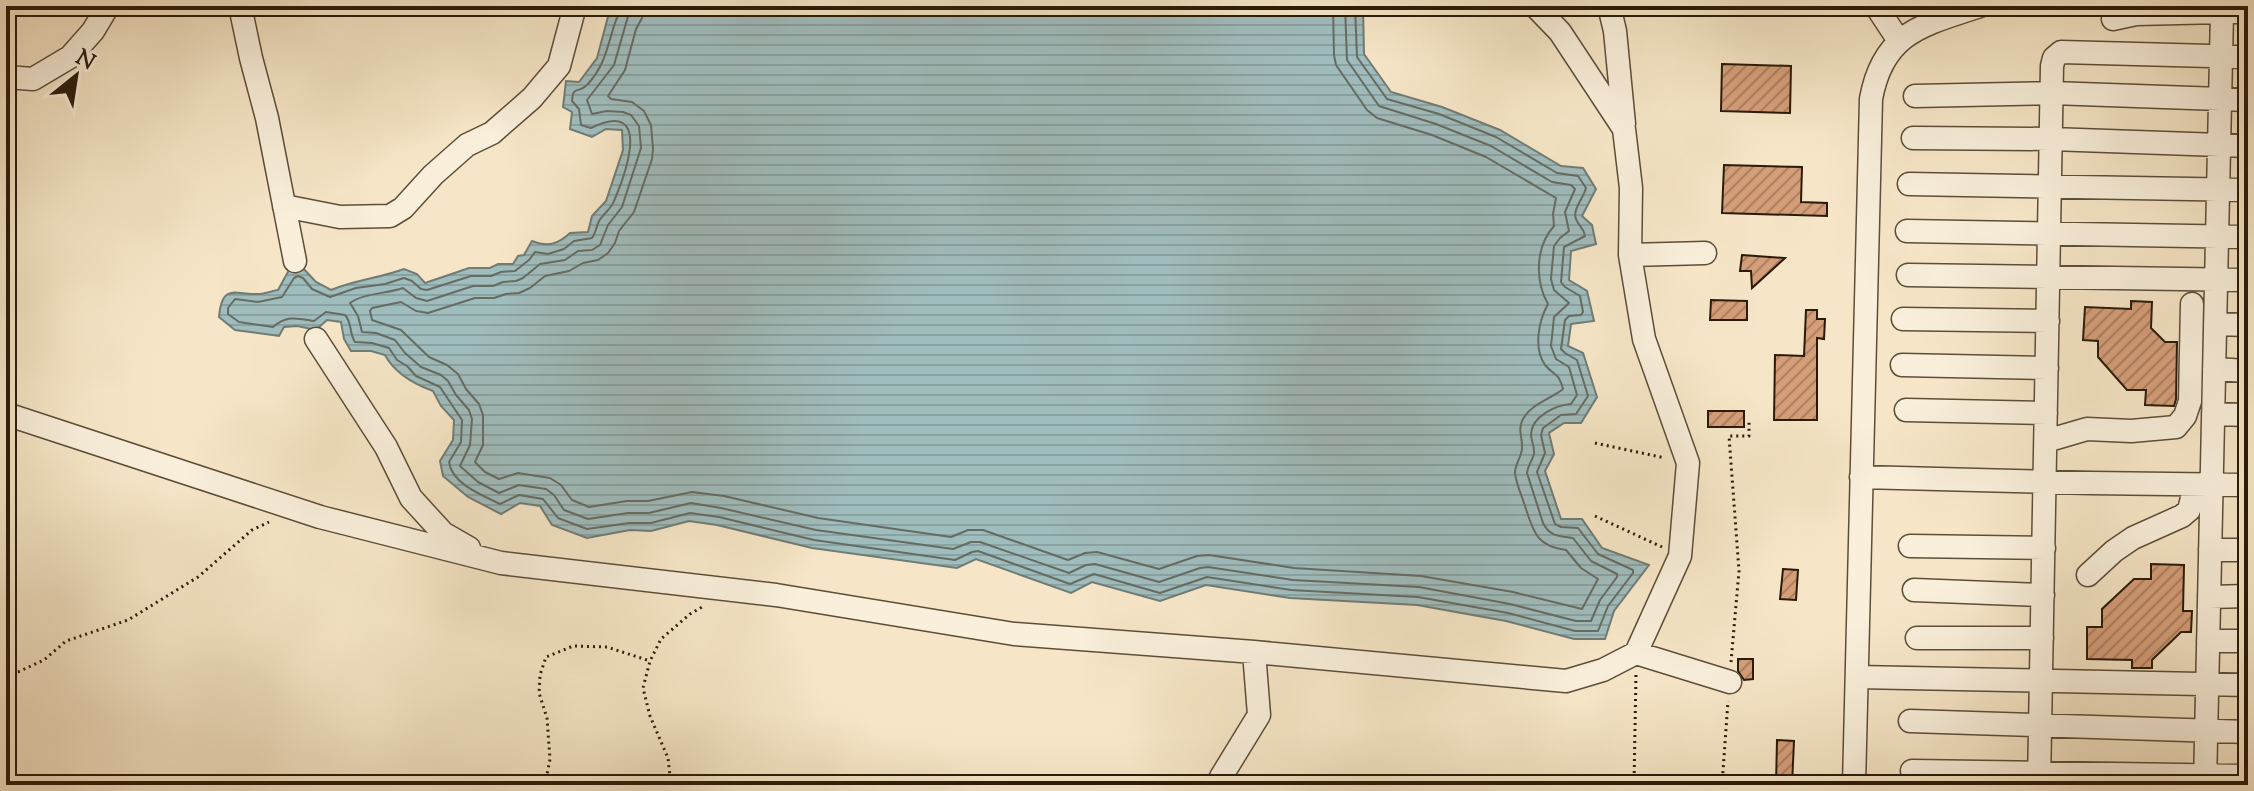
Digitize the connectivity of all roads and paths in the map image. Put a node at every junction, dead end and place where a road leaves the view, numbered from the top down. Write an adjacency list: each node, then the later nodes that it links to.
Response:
1 (108, 6): 14 (street)
2 (240, 6): 28 (street)
3 (575, 6): 28 (street)
4 (1535, 6): 19 (street)
5 (1609, 6): 19 (street)
6 (1876, 6): 11 (street)
7 (1980, 6): 11 (street)
8 (2222, 12): 9 (street); 10 (street); 12 (street)
9 (2248, 12)
10 (2113, 19)
11 (1899, 41): 59 (street)
12 (2220, 56): 13 (street); 15 (street); 17 (street)
13 (2248, 57)
14 (6, 77)
15 (2052, 93): 16 (street); 17 (street); 21 (street)
16 (1915, 96)
17 (2220, 100): 18 (street); 22 (street)
18 (2248, 100)
19 (1624, 129): 34 (street)
20 (1913, 138): 21 (street)
21 (2051, 139): 22 (street); 25 (street)
22 (2219, 145): 23 (street); 26 (street)
23 (2248, 146)
24 (1909, 184): 25 (street)
25 (2050, 187): 26 (street); 30 (street)
26 (2218, 189): 27 (street); 31 (street)
27 (2248, 190)
28 (284, 206): 35 (street)
29 (1907, 231): 30 (street)
30 (2050, 233): 31 (street); 37 (street)
31 (2217, 237): 32 (street); 38 (street)
32 (2248, 237)
33 (1705, 253): 34 (street)
34 (1630, 255): 58 (street)
35 (295, 261)
36 (1908, 275): 37 (street)
37 (2049, 276): 38 (street); 42 (street)
38 (2216, 279): 39 (street); 43 (street)
39 (2248, 280)
40 (2192, 304): 56 (street)
41 (1903, 319): 42 (street)
42 (2048, 321): 47 (street)
43 (2215, 324): 44 (street); 48 (street)
44 (2248, 325)
45 (316, 339): 70 (street)
46 (1902, 365): 47 (street)
47 (2047, 368): 51 (street)
48 (2214, 369): 49 (street); 53 (street)
49 (2248, 371)
50 (1906, 410): 51 (street)
51 (2046, 413): 56 (street)
52 (6, 414): 70 (street)
53 (2213, 414): 54 (street); 62 (street)
54 (2248, 415)
55 (1749, 422): 87 (path)
56 (2046, 441): 60 (street)
57 (1595, 443): 58 (path)
58 (1688, 463): 69 (street)
59 (1861, 477): 60 (street); 85 (street)
60 (2045, 482): 62 (street); 66 (street)
61 (2248, 485): 62 (street)
62 (2204, 486): 67 (street); 71 (street)
63 (1595, 516): 69 (path)
64 (279, 517): 84 (path)
65 (1910, 546): 66 (street)
66 (2044, 548): 73 (street)
67 (2210, 550): 68 (street); 75 (street)
68 (2248, 550)
69 (1680, 556): 82 (street)
70 (487, 559): 81 (street)
71 (2088, 575)
72 (1914, 590): 73 (street)
73 (2043, 595): 78 (street)
74 (2248, 596): 75 (street)
75 (2209, 597): 79 (street)
76 (713, 605): 83 (path)
77 (1917, 638): 78 (street)
78 (2042, 638): 86 (street)
79 (2208, 641): 80 (street); 88 (street)
80 (2248, 641)
81 (1254, 652): 82 (street); 102 (street)
82 (1636, 653): 87 (street); 103 (path)
83 (650, 661): 100 (path); 101 (path)
84 (6, 673)
85 (1857, 677): 86 (street); 105 (street)
86 (2041, 681): 88 (street); 91 (street)
87 (1730, 682): 104 (path)
88 (2207, 685): 89 (street); 92 (street)
89 (2248, 685)
90 (1910, 721): 91 (street)
91 (2040, 727): 92 (street); 97 (street)
92 (2205, 731): 93 (street); 98 (street)
93 (2248, 732)
94 (1912, 771): 97 (street)
95 (6, 776): 99 (path)
96 (2248, 776): 98 (street)
97 (2039, 778): 98 (street)
98 (2205, 780)
99 (14, 785)
100 (545, 785)
101 (671, 785)
102 (1220, 785)
103 (1634, 785)
104 (1722, 785)
105 (1854, 785)

